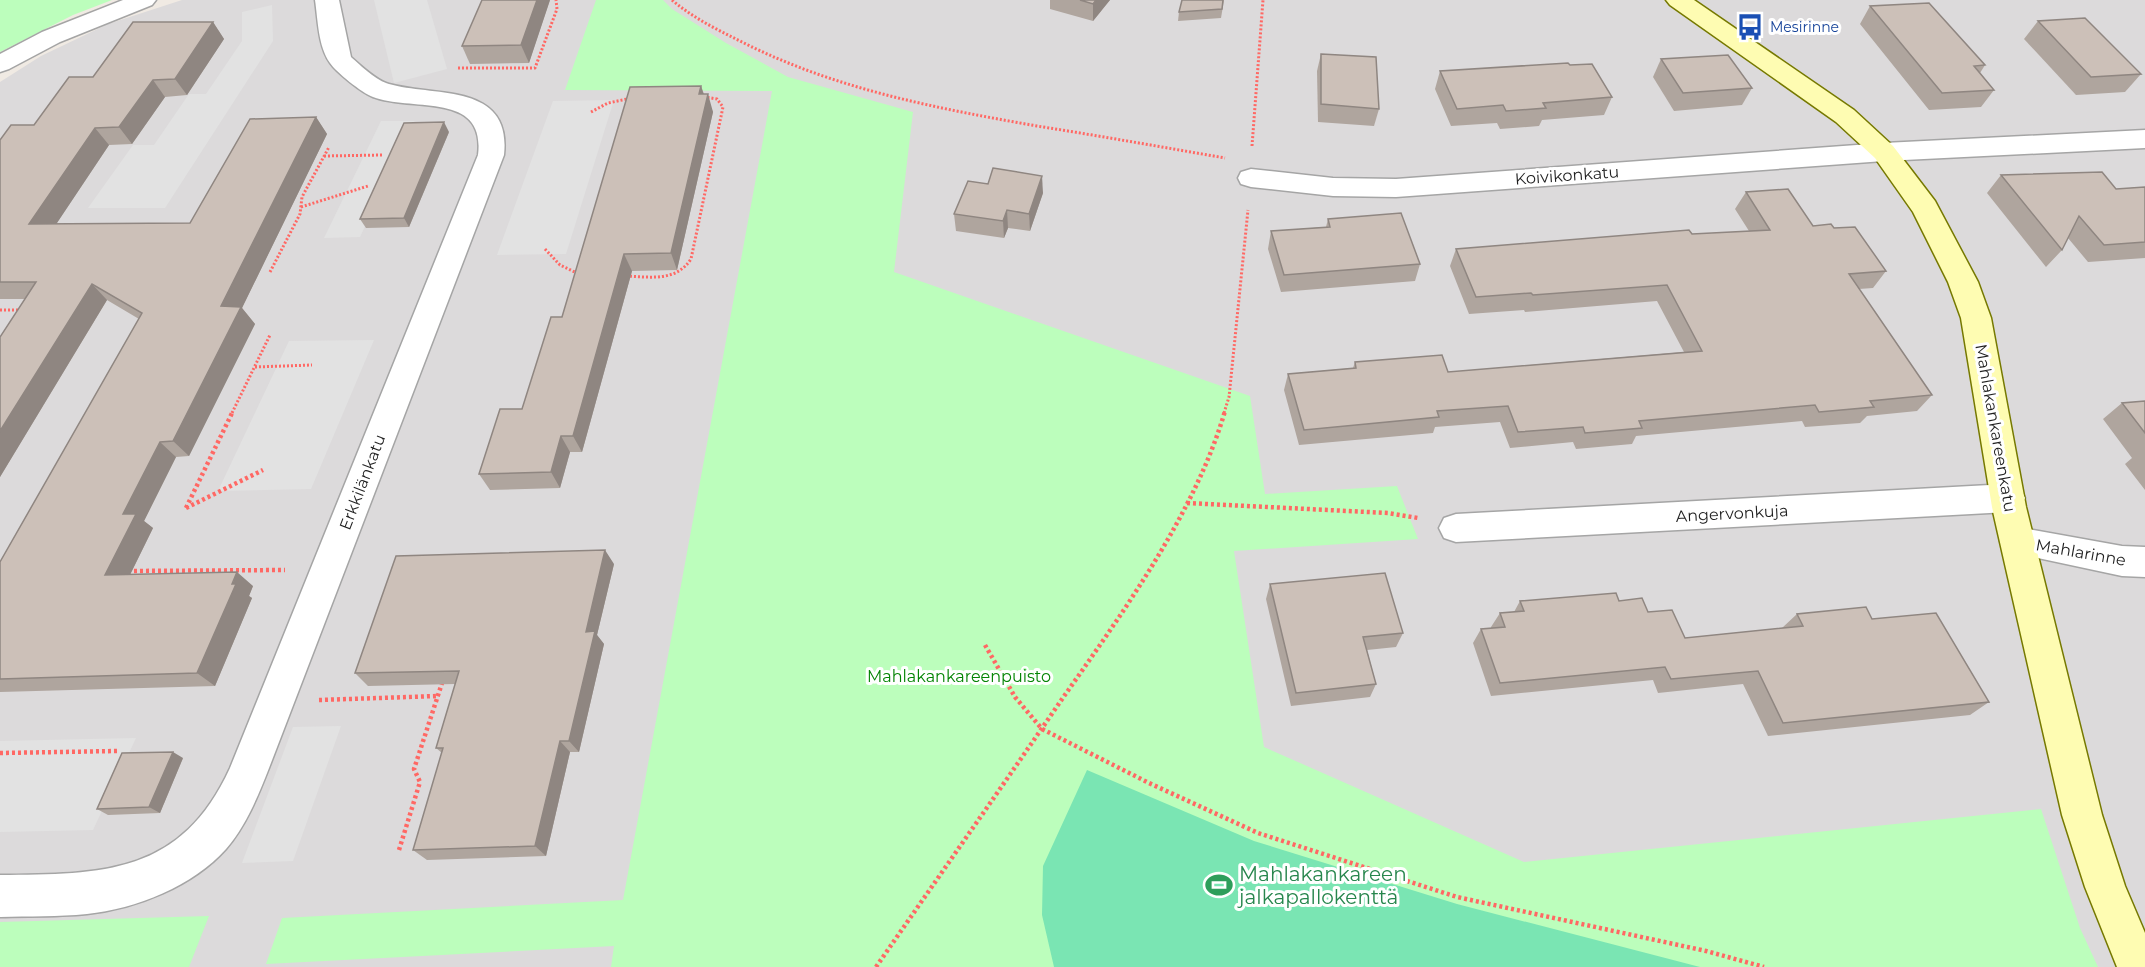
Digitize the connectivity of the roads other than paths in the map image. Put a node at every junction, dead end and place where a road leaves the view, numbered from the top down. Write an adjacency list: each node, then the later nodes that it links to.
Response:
1 (144, 0): 4 (street)
2 (327, 0): 12 (street, Erkkilänkatu)
3 (1678, 0): 6 (street, Mahlakankareenkatu)
4 (0, 64)
5 (2145, 139): 6 (street)
6 (1884, 152): 7 (street, Koivikonkatu); 8 (street, Mahlakankareenkatu)
7 (1251, 170)
8 (2008, 498): 9 (street, Angervonkuja); 10 (street, Mahlakankareenkatu)
9 (1456, 528)
10 (2018, 541): 11 (street, Mahlarinne); 13 (street, Mahlakankareenkatu)
11 (2145, 562)
12 (0, 896)
13 (2138, 967)

